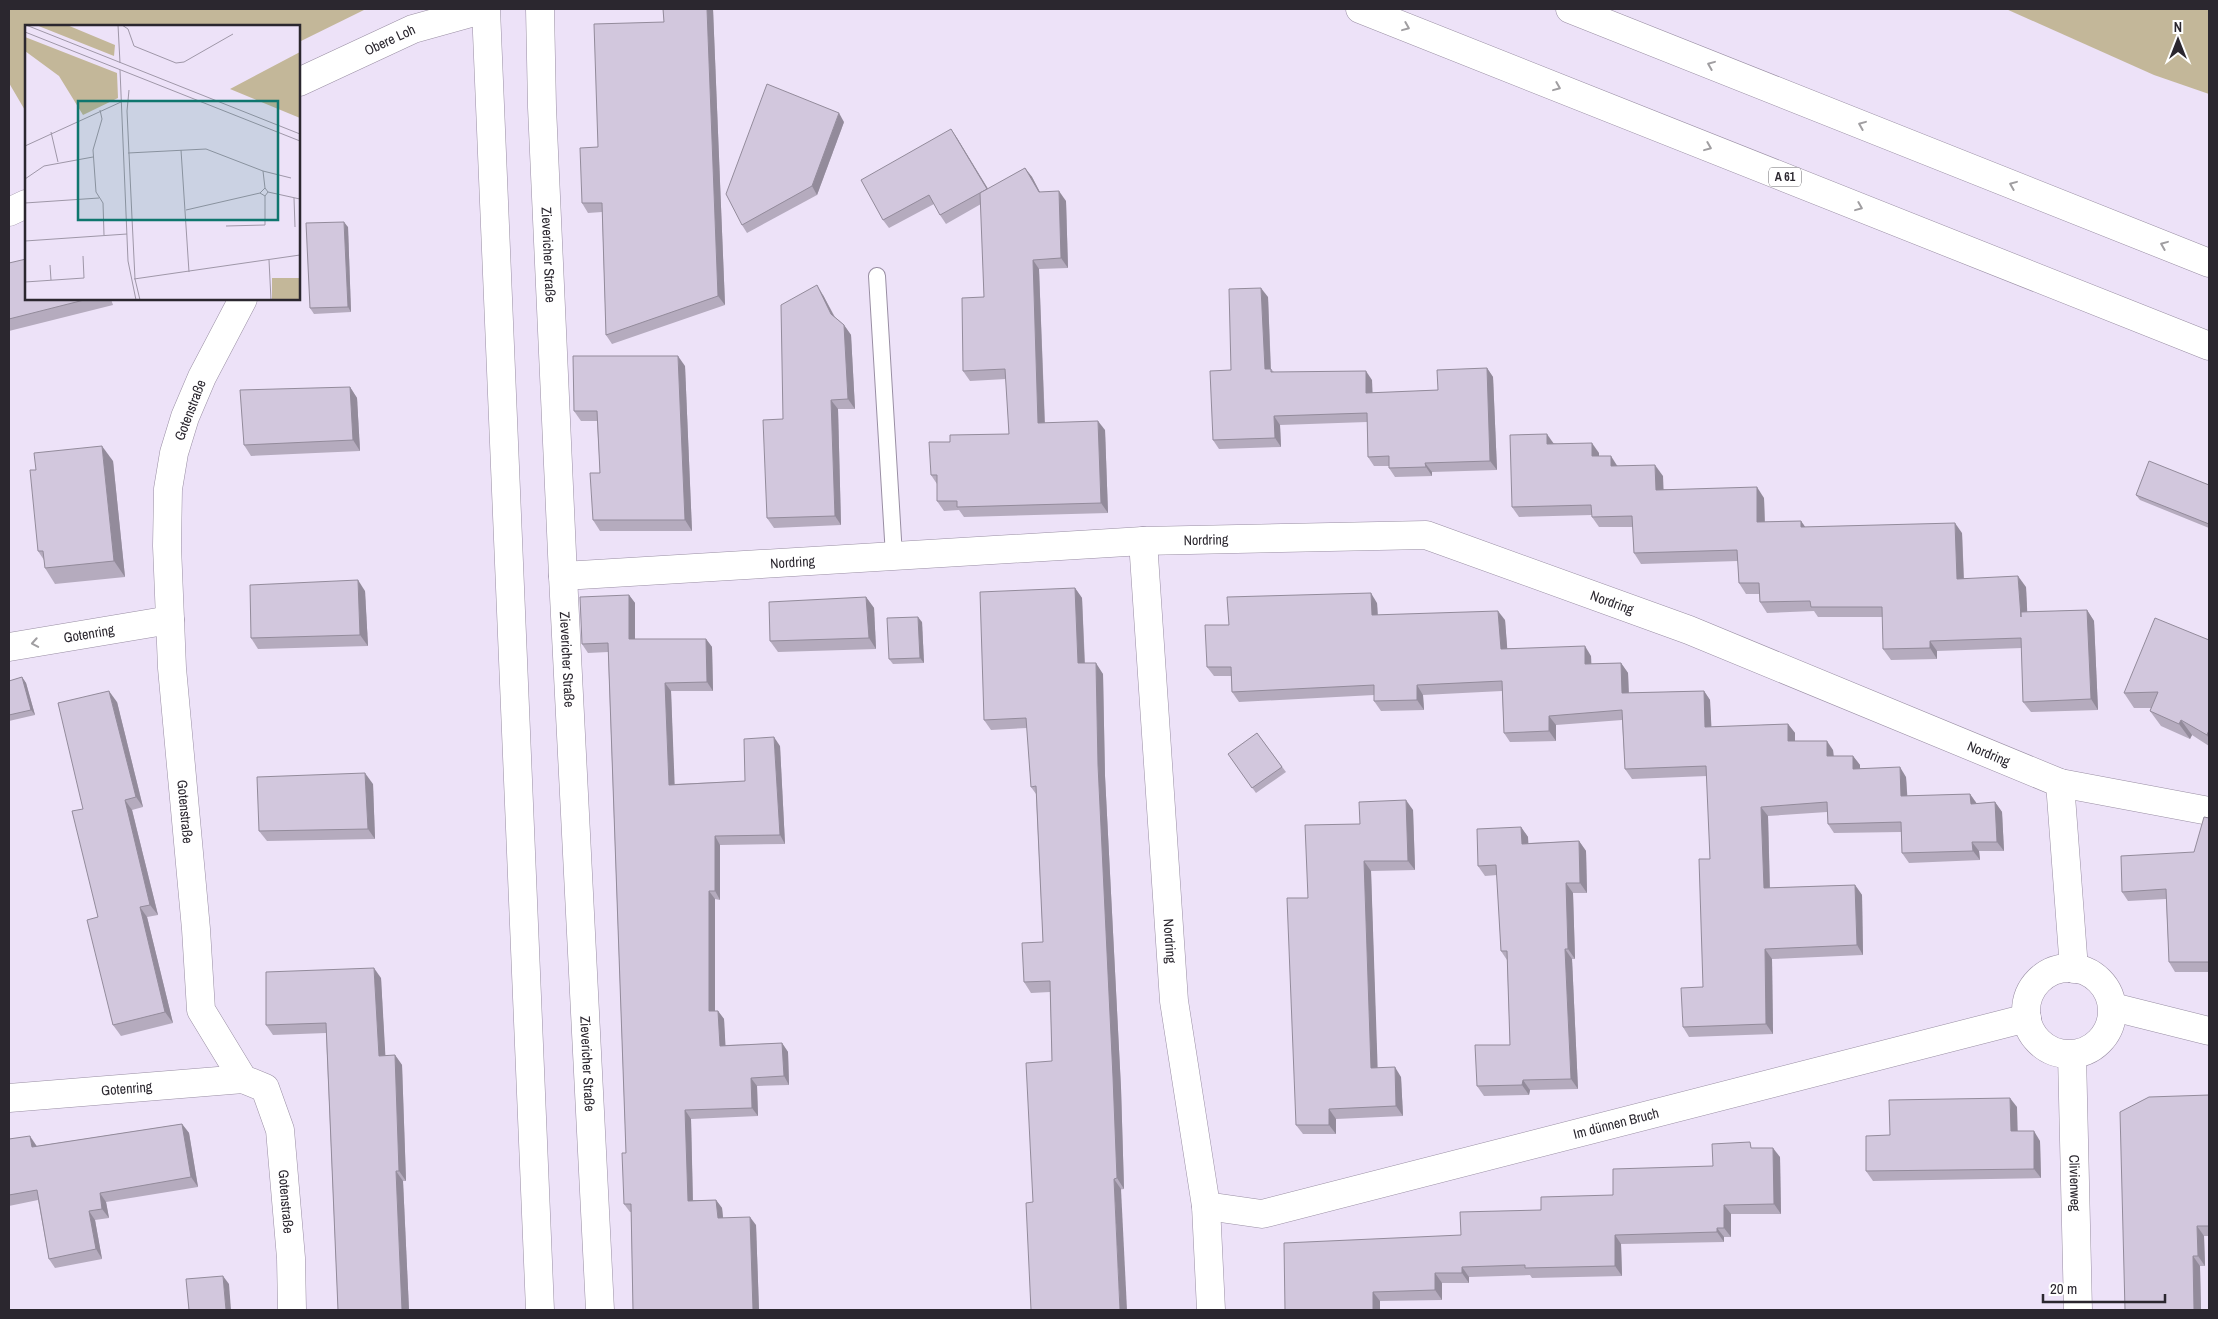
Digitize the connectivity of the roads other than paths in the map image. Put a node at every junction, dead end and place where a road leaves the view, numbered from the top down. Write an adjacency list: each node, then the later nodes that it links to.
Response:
1 (485, 9): 5 (main road, Obere Loh); 28 (main road)
2 (540, 9): 14 (main road, Zievericher Straße)
3 (1360, 9): 11 (main road, A 61, one-way to 11)
4 (1570, 9): 8 (main road, one-way to 4)
5 (300, 82)
6 (25, 204): 7 (main road)
7 (9, 212)
8 (2209, 263)
9 (877, 276): 13 (lane)
10 (242, 300): 15 (main road, Gotenstraße)
11 (2209, 346)
12 (1143, 542): 13 (main road, Nordring); 17 (main road, Nordring); 26 (main road, Nordring)
13 (894, 556): 14 (main road, Nordring)
14 (563, 576): 29 (main road, Zievericher Straße)
15 (170, 620): 16 (main road, Gotenring, one-way to 16); 24 (main road, Gotenstraße)
16 (9, 647)
17 (2060, 783): 18 (main road, Nordring); 19 (main road)
18 (2209, 811)
19 (2074, 969): 20 (main road); 21 (main road)
20 (2113, 1008): 22 (main road); 23 (main road)
21 (2027, 1018): 23 (main road); 26 (main road, Im dünnen Bruch)
22 (2209, 1031)
23 (2072, 1055): 31 (main road, Clivienweg)
24 (243, 1079): 25 (main road, Gotenring); 27 (main road, Gotenstraße)
25 (9, 1098)
26 (1206, 1206): 30 (main road, Nordring)
27 (292, 1310)
28 (540, 1310)
29 (600, 1310)
30 (1211, 1310)
31 (2078, 1310)

